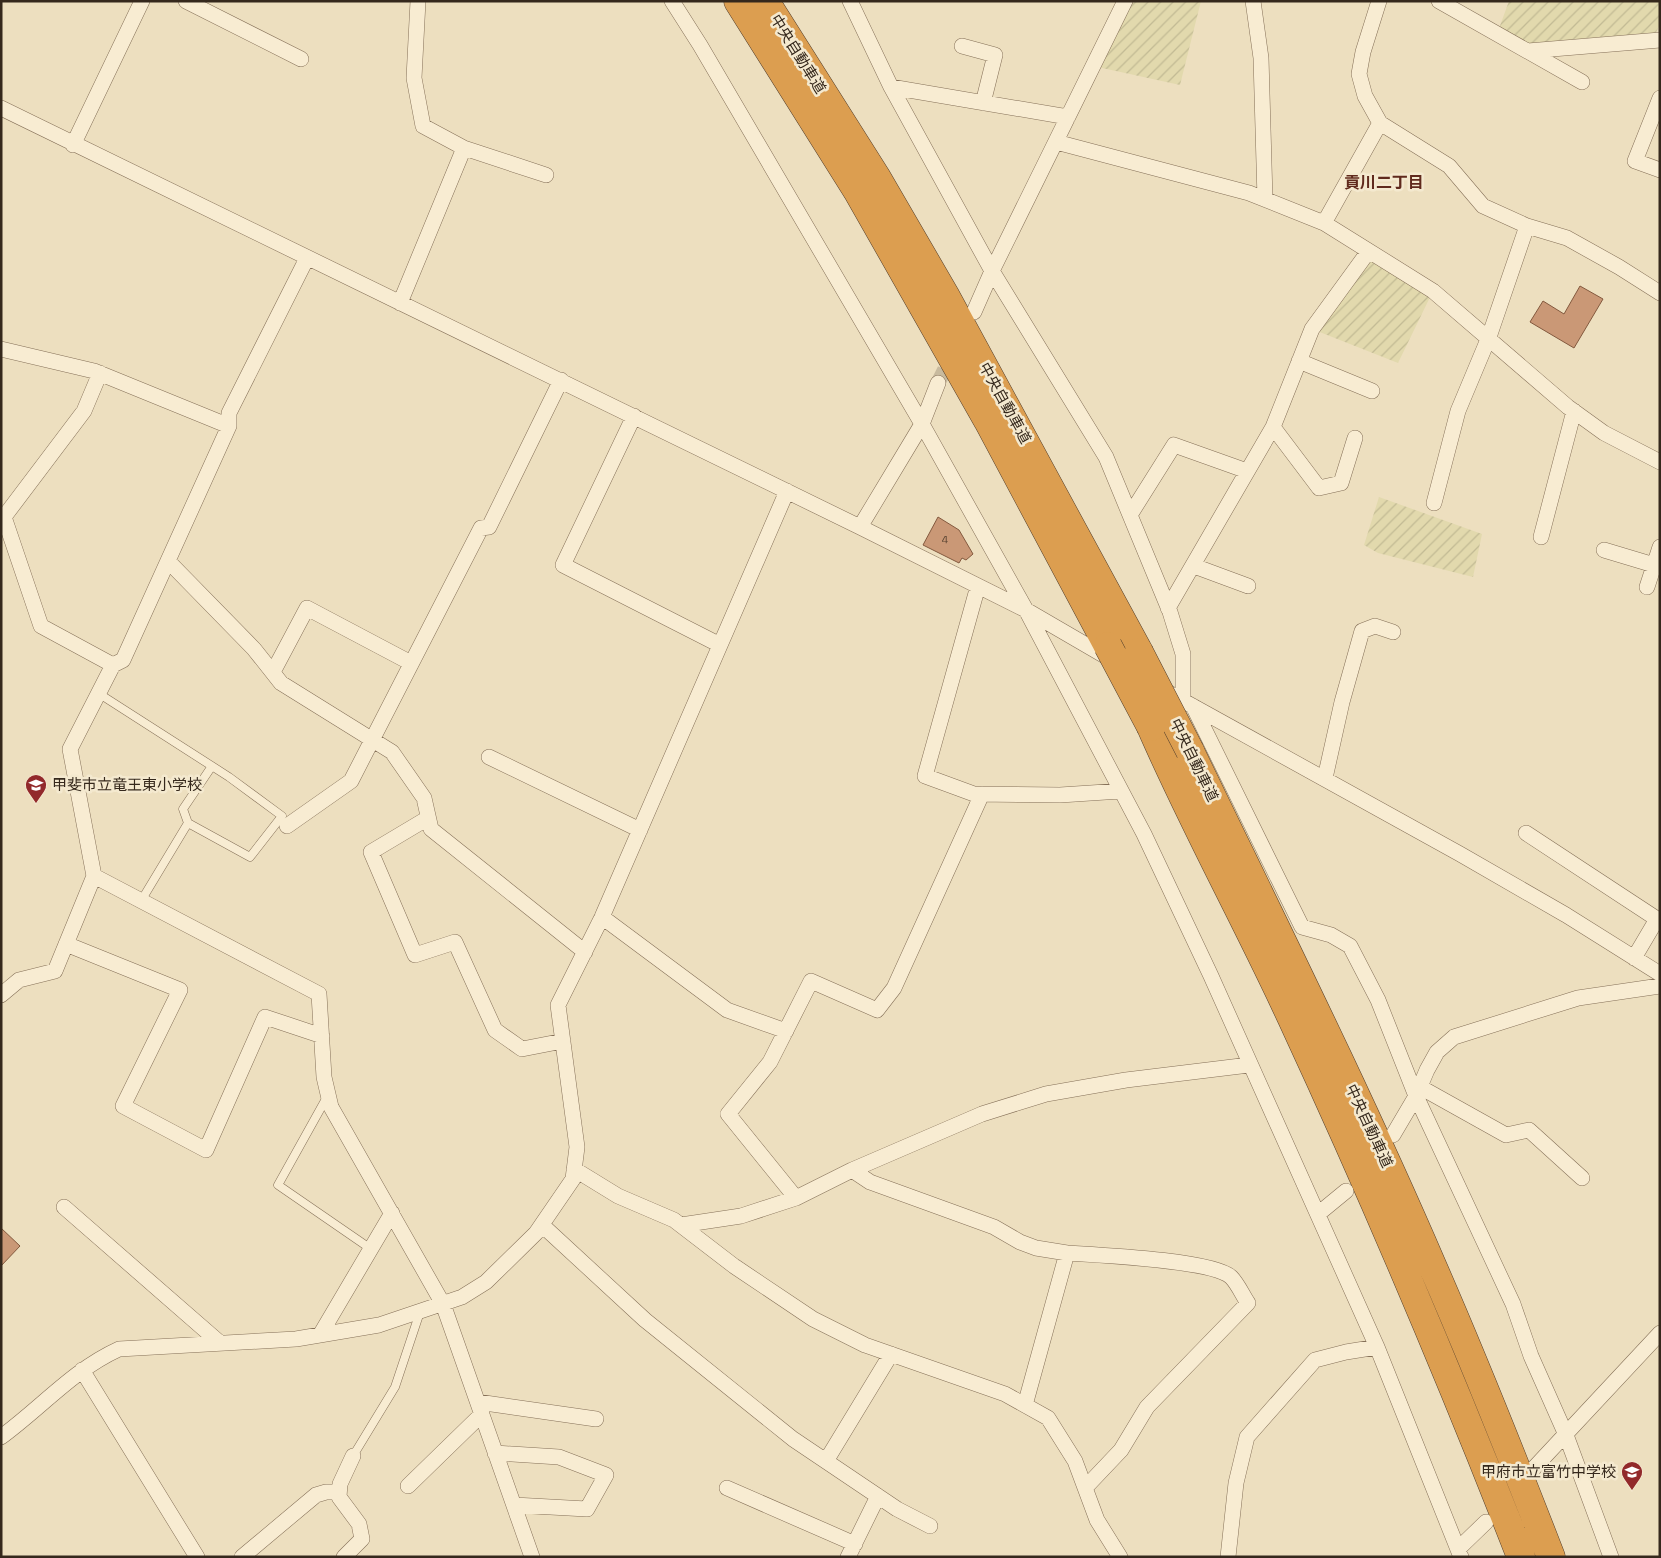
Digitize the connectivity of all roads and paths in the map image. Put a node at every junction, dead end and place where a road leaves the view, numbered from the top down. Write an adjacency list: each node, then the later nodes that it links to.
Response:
1 (142, 1): 24 (street)
2 (186, 1): 15 (street)
3 (418, 1): 25 (street)
4 (672, 1): 46 (street)
5 (738, 1): 147 (highway, 中央自動車道, bridge)
6 (765, 1): 148 (highway, 中央自動車道, bridge)
7 (850, 1): 17 (street)
8 (1125, 1): 21 (street)
9 (1253, 1): 28 (street)
10 (1379, 1): 22 (street)
11 (1439, 1): 14 (street)
12 (1660, 40): 14 (street)
13 (962, 46): 19 (street)
14 (1528, 51): 16 (street)
15 (302, 59)
16 (1582, 82)
17 (891, 87): 19 (street); 33 (street)
18 (1660, 98): 26 (street)
19 (983, 103): 21 (street)
20 (1, 108): 24 (street)
21 (1068, 117): 23 (street)
22 (1380, 123): 29 (street); 30 (street)
23 (1056, 142): 28 (street); 33 (street)
24 (73, 145): 32 (street)
25 (464, 148): 27 (street); 35 (street)
26 (1660, 170)
27 (546, 175)
28 (1265, 199): 29 (street)
29 (1324, 223): 31 (street)
30 (1527, 226): 34 (street); 37 (street)
31 (1368, 252): 37 (street); 39 (street)
32 (307, 258): 35 (street); 47 (street)
33 (992, 270): 36 (street); 55 (street)
34 (1660, 293)
35 (400, 303): 41 (street)
36 (974, 312)
37 (1489, 337): 44 (street); 53 (street)
38 (1, 349): 40 (street)
39 (1299, 361): 43 (street); 48 (street)
40 (100, 373): 47 (street); 54 (street)
41 (561, 380): 45 (street); 70 (street)
42 (938, 383): 46 (street)
43 (1372, 391)
44 (1574, 411): 50 (street); 57 (street)
45 (634, 416): 52 (street); 69 (street)
46 (922, 424): 56 (street); 67 (street)
47 (229, 426): 60 (street)
48 (1273, 427): 49 (street); 51 (street)
49 (1355, 438)
50 (1660, 462)
51 (1246, 471): 55 (street); 62 (street)
52 (787, 491): 56 (street); 69 (street)
53 (1434, 503)
54 (2, 516): 71 (street)
55 (1130, 516): 66 (street)
56 (860, 527): 63 (street)
57 (1541, 537)
58 (1660, 547): 61 (street)
59 (1604, 550): 61 (street)
60 (169, 562): 71 (street); 72 (street)
61 (1654, 565): 65 (street)
62 (1194, 566): 64 (street); 66 (street)
63 (978, 586): 67 (street); 80 (street)
64 (1248, 586)
65 (1647, 587)
66 (1168, 608): 74 (street)
67 (1026, 610): 74 (street); 79 (street)
68 (1392, 632): 78 (street)
69 (720, 645): 84 (street)
70 (411, 662): 72 (street); 75 (street)
71 (112, 665): 73 (street)
72 (273, 672): 75 (street)
73 (98, 693): 77 (lane); 86 (street)
74 (1188, 704): 78 (street); 99 (street)
75 (372, 739): 81 (street); 83 (street)
76 (490, 757): 84 (street)
77 (212, 766): 82 (lane); 82 (lane)
78 (1325, 778): 91 (street)
79 (1121, 791): 80 (street); 98 (street)
80 (982, 794): 95 (street)
81 (428, 818): 90 (street); 97 (street)
82 (188, 823): 87 (lane)
83 (287, 826)
84 (640, 830): 88 (street)
85 (1526, 833): 91 (street)
86 (94, 876): 87 (street); 89 (street)
87 (141, 901): 96 (street)
88 (602, 917): 90 (street); 95 (street)
89 (66, 944): 94 (street); 96 (street)
90 (585, 952): 97 (street)
91 (1634, 958): 92 (street)
92 (1660, 974)
93 (1660, 986): 99 (street)
94 (1, 995)
95 (786, 1031): 106 (street)
96 (322, 1036): 100 (street)
97 (563, 1041): 102 (street)
98 (1249, 1065): 103 (street); 109 (street)
99 (1418, 1092): 101 (street); 104 (street); 125 (street)
100 (328, 1095): 108 (street); 112 (lane)
101 (1393, 1135)
102 (574, 1168): 110 (street); 111 (street)
103 (852, 1170): 106 (street); 113 (street)
104 (1582, 1178)
105 (1346, 1191): 109 (street)
106 (796, 1198): 111 (street)
107 (64, 1207): 118 (street)
108 (392, 1214): 112 (street); 114 (street)
109 (1318, 1214): 119 (street)
110 (542, 1225): 114 (street); 129 (street)
111 (681, 1225): 120 (street)
112 (371, 1248): 117 (street)
113 (1067, 1253): 122 (street); 133 (street)
114 (443, 1304): 115 (street); 123 (street)
115 (420, 1311): 117 (street); 128 (lane)
116 (1660, 1333): 125 (street)
117 (320, 1335): 118 (street)
118 (220, 1343): 121 (street)
119 (1377, 1347): 140 (street); 146 (street)
120 (891, 1354): 122 (street); 129 (street)
121 (82, 1370): 126 (street); 141 (street)
122 (1025, 1405): 133 (street)
123 (480, 1408): 124 (street); 127 (street); 131 (street)
124 (596, 1419)
125 (1566, 1435): 130 (street); 149 (street)
126 (1, 1436)
127 (495, 1453): 136 (street); 136 (street)
128 (353, 1456): 134 (street)
129 (826, 1461): 135 (street)
130 (1534, 1468)
131 (408, 1486)
132 (727, 1488): 139 (street)
133 (1085, 1488): 145 (street)
134 (339, 1492): 142 (street); 143 (street)
135 (878, 1496): 138 (street); 139 (street)
136 (514, 1505): 144 (street)
137 (1486, 1522): 140 (street)
138 (930, 1526)
139 (851, 1550)
140 (1460, 1553)
141 (197, 1557)
142 (242, 1557)
143 (344, 1557)
144 (532, 1557)
145 (1120, 1557)
146 (1228, 1557)
147 (1521, 1557)
148 (1551, 1557)
149 (1611, 1557)

